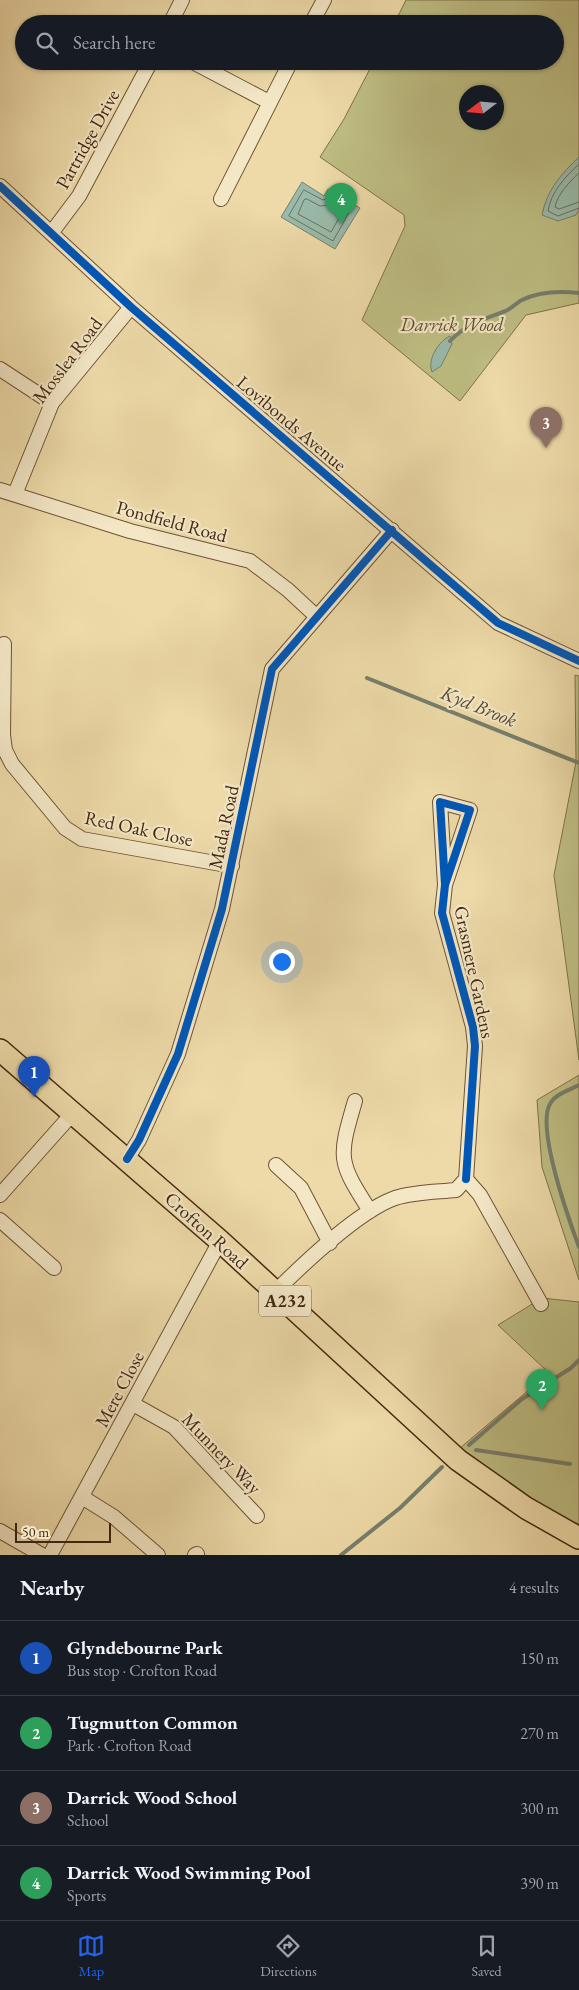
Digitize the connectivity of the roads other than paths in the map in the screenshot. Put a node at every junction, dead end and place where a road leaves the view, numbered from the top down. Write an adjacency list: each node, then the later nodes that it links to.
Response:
1 (182, 0): 3 (street)
2 (324, 0): 4 (street)
3 (174, 15)
4 (316, 15)
5 (146, 70): 11 (street, Partridge Drive)
6 (208, 70): 8 (street)
7 (286, 70): 8 (street)
8 (269, 102): 10 (street)
9 (0, 186): 11 (street, Lovibonds Avenue)
10 (221, 199)
11 (52, 232): 12 (street, Lovibonds Avenue)
12 (131, 307): 14 (street, Mosslea Road); 17 (street, Lovibonds Avenue)
13 (0, 369): 14 (street)
14 (52, 403): 16 (street, Mosslea Road)
15 (0, 490): 16 (street, Pondfield Road)
16 (15, 494): 18 (street, Pondfield Road)
17 (392, 530): 18 (street, Mada Road); 20 (street, Lovibonds Avenue)
18 (317, 617): 21 (street, Mada Road)
19 (4, 644): 21 (street, Red Oak Close)
20 (579, 661)
21 (232, 866): 26 (street, Mada Road)
22 (445, 886): 22 (street, Grasmere Gardens); 28 (street, Grasmere Gardens)
23 (0, 1050): 25 (main road, Crofton Road / A232)
24 (354, 1101): 30 (street)
25 (73, 1113): 26 (main road, Crofton Road / A232); 29 (street)
26 (127, 1159): 32 (main road, Crofton Road / A232)
27 (276, 1165): 33 (street)
28 (466, 1179): 30 (street); 36 (street)
29 (0, 1195)
30 (370, 1211): 33 (street)
31 (0, 1220): 34 (street)
32 (220, 1241): 35 (main road, Crofton Road / A232); 37 (street, Mere Close)
33 (330, 1243): 35 (street)
34 (54, 1268)
35 (275, 1292): 41 (main road, Crofton Road / A232)
36 (541, 1304)
37 (133, 1404): 38 (street, Mere Close); 39 (street, Munnery Way)
38 (82, 1497): 43 (street, Mere Close); 44 (street)
39 (257, 1516)
40 (0, 1531): 42 (street)
41 (579, 1538)
42 (42, 1555)
43 (50, 1555)
44 (158, 1555)

